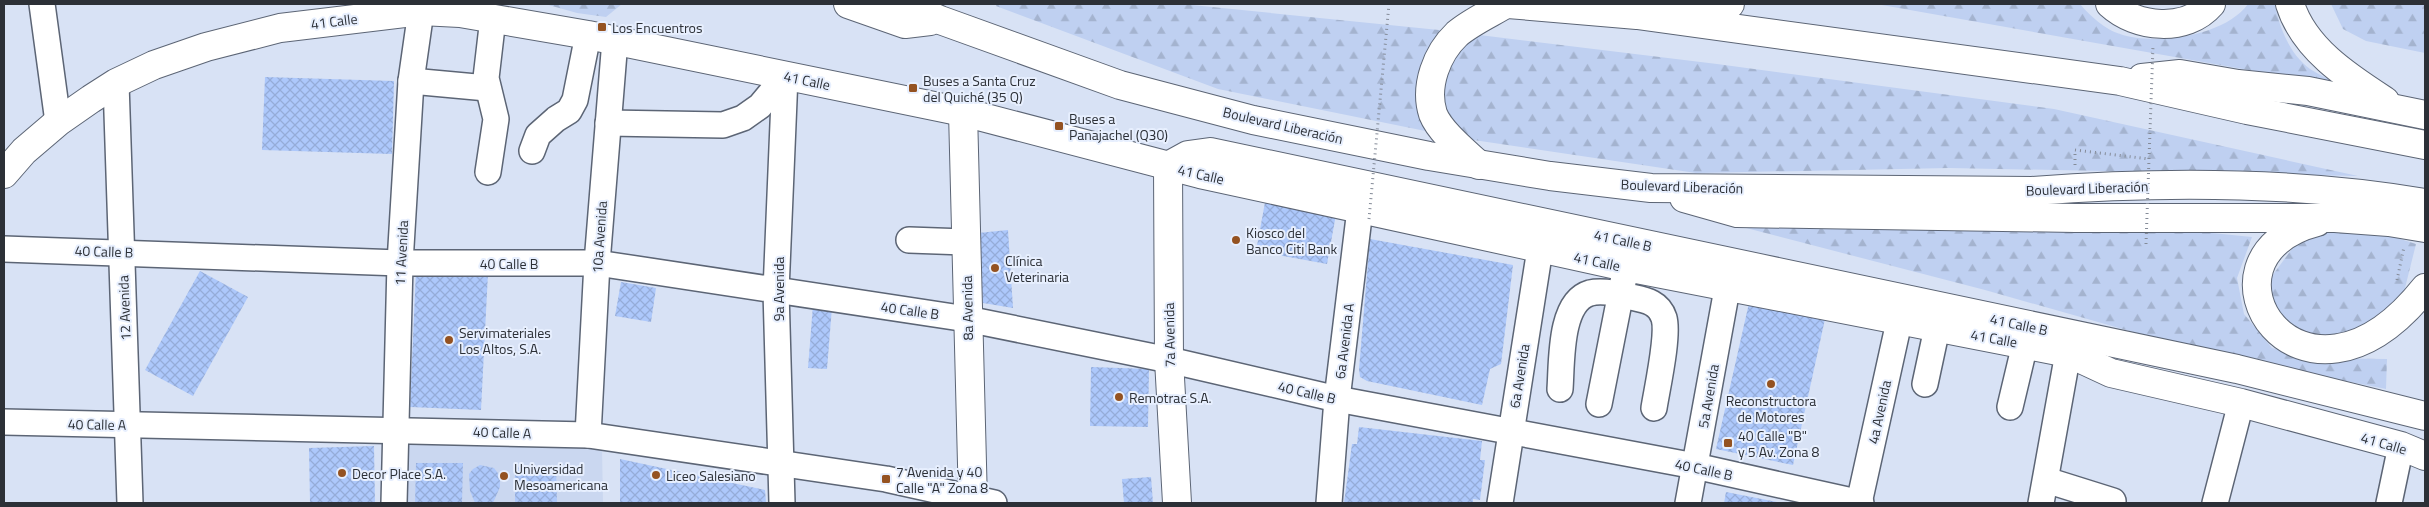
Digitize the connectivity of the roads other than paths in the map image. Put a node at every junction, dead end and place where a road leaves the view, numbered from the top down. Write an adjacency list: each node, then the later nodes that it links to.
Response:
1 (42, 4): 22 (street)
2 (848, 4): 12 (main road)
3 (904, 4): 12 (main road, Boulevard Liberación)
4 (1507, 4): 10 (main road); 26 (main road)
5 (1730, 4): 10 (main road)
6 (2110, 4): 7 (main road)
7 (2212, 4)
8 (2290, 4): 21 (main road)
9 (422, 7): 11 (main road, 41 Calle); 16 (street, 11 Avenida); 18 (main road, 41 Calle)
10 (1637, 15): 17 (main road)
11 (493, 18): 13 (main road, 41 Calle); 19 (street)
12 (940, 20): 26 (main road, Boulevard Liberación)
13 (588, 35): 14 (main road, 41 Calle); 25 (street)
14 (615, 40): 15 (main road, 41 Calle); 23 (street, 10a Avenida)
15 (784, 76): 20 (main road, 41 Calle); 23 (street); 45 (street, 9a Avenida)
16 (411, 81): 19 (street); 40 (street, 11 Avenida)
17 (2120, 81): 21 (main road); 24 (main road)
18 (116, 83): 22 (main road, 41 Calle); 39 (street, 12 Avenida)
19 (487, 88): 28 (street)
20 (962, 112): 27 (main road, 41 Calle); 36 (main road, 8a Avenida)
21 (2412, 113)
22 (58, 122): 29 (main road, 41 Calle)
23 (608, 123): 41 (street, 10a Avenida)
24 (2425, 145)
25 (532, 151)
26 (1479, 165): 30 (main road, Boulevard Liberación)
27 (1168, 166): 32 (main road, 41 Calle); 51 (main road, 41 Calle B); 52 (main road, 7a Avenida)
28 (488, 172)
29 (4, 174)
30 (1651, 188): 31 (main road, Boulevard Liberación); 33 (main road)
31 (2425, 203)
32 (1365, 214): 38 (main road, 41 Calle); 55 (street, 6a Avenida A)
33 (2334, 218): 34 (main road); 43 (main road)
34 (2425, 228)
35 (909, 240): 36 (street)
36 (965, 242): 47 (main road, 8a Avenida)
37 (4, 249): 39 (street, 40 Calle B)
38 (1540, 249): 42 (main road, 41 Calle); 65 (street, 6a Avenida)
39 (122, 252): 40 (street, 40 Calle B); 62 (street, 12 Avenida)
40 (400, 263): 41 (street, 40 Calle B); 64 (street, 11 Avenida)
41 (597, 263): 45 (street, 40 Calle B); 66 (street, 10a Avenida)
42 (1626, 267): 44 (main road, 41 Calle); 46 (street)
43 (2425, 288)
44 (1727, 289): 48 (main road, 41 Calle); 70 (street, 5a Avenida)
45 (776, 291): 47 (street, 40 Calle B); 69 (street, 9a Avenida)
46 (1621, 294): 54 (street); 57 (street); 58 (street)
47 (967, 319): 52 (street, 40 Calle B); 73 (main road, 8a Avenida)
48 (1899, 322): 49 (main road, 41 Calle); 81 (street, 4a Avenida)
49 (1937, 328): 50 (main road, 41 Calle); 53 (street)
50 (2025, 344): 51 (main road, 41 Calle); 59 (street)
51 (2074, 345): 56 (main road, 41 Calle); 60 (main road); 63 (main road); 71 (street)
52 (1169, 360): 55 (street, 40 Calle B); 77 (main road, 7a Avenida)
53 (1925, 384)
54 (1560, 389)
55 (1337, 399): 65 (street, 40 Calle B); 78 (street, 6a Avenida A)
56 (2240, 403): 67 (main road, 41 Calle); 82 (street)
57 (1599, 404)
58 (1654, 408)
59 (2010, 408)
60 (2425, 416)
61 (4, 422): 62 (street, 40 Calle A)
62 (127, 424): 64 (street, 40 Calle A); 74 (street, 12 Avenida)
63 (2425, 428)
64 (395, 429): 66 (street, 40 Calle A); 75 (street, 11 Avenida)
65 (1510, 432): 70 (street, 40 Calle B); 79 (street, 6a Avenida)
66 (588, 434): 69 (street, 40 Calle A)
67 (2400, 446): 68 (main road, 41 Calle); 83 (street)
68 (2425, 456)
69 (782, 462): 73 (street, 40 Calle A); 76 (street, 9a Avenida)
70 (1695, 466): 80 (street, 5a Avenida); 81 (street, 40 Calle B)
71 (2044, 492): 72 (street)
72 (2113, 501)
73 (980, 502)
74 (130, 503)
75 (394, 503)
76 (782, 503)
77 (1177, 503)
78 (1329, 503)
79 (1500, 503)
80 (1688, 503)
81 (1860, 503)
82 (2215, 503)
83 (2389, 503)

